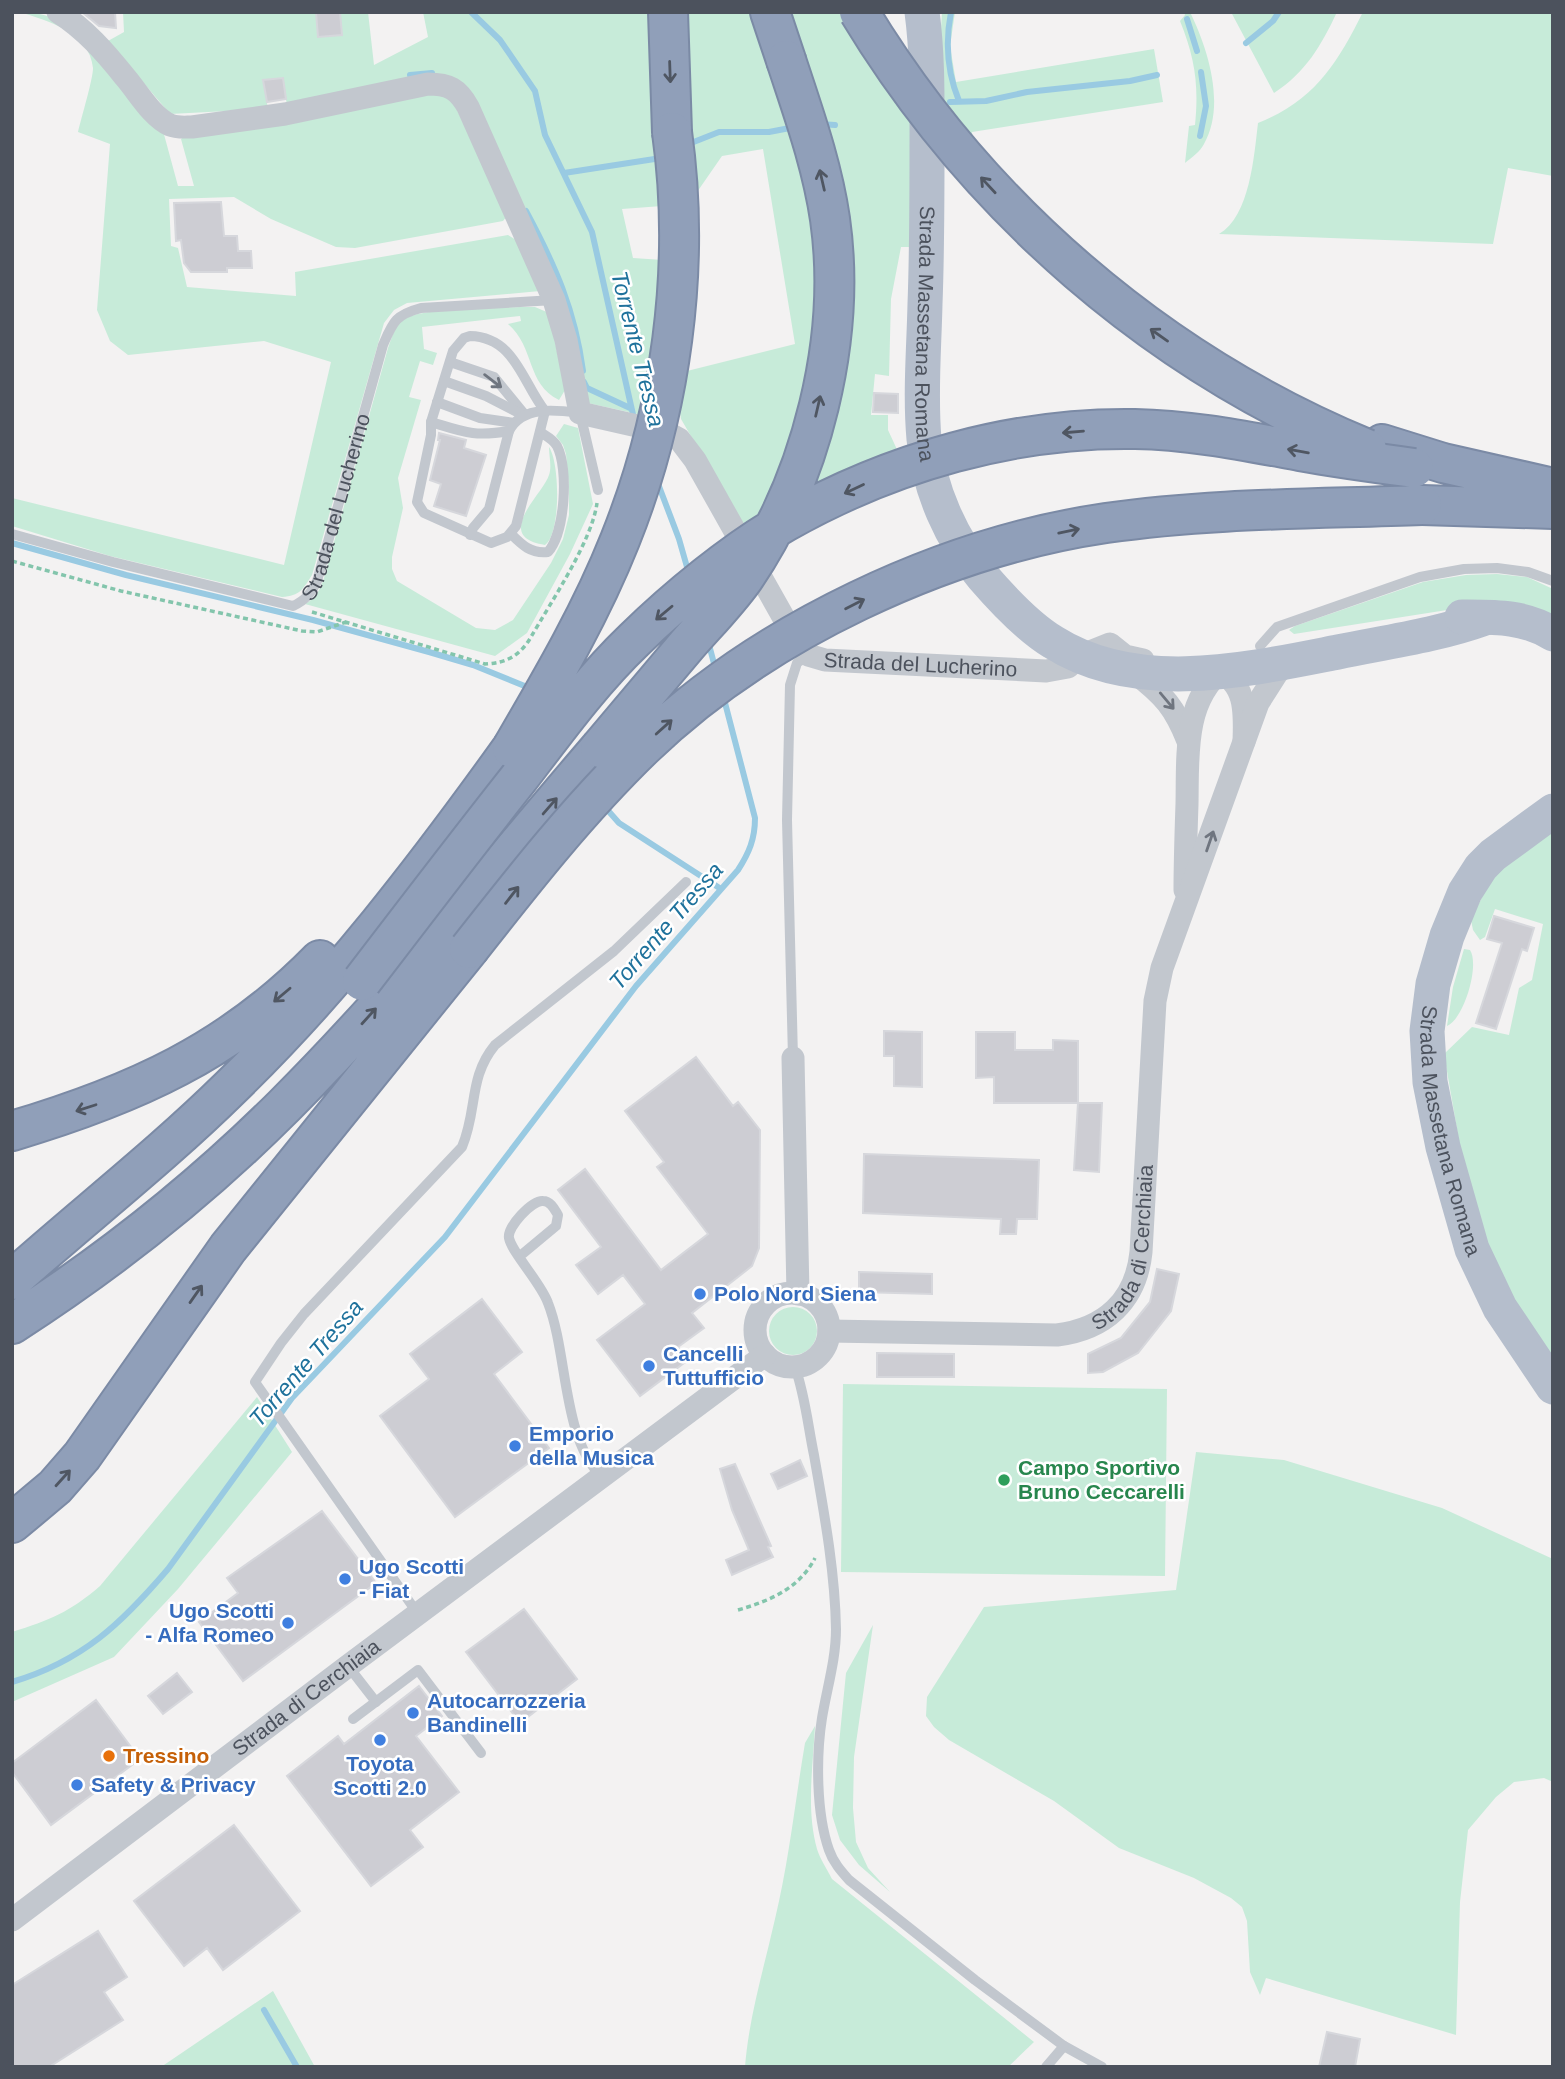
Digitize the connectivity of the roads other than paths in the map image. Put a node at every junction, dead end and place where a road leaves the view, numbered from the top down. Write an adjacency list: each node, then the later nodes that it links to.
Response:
1 (58, 12): 6 (street)
2 (668, 12): 35 (highway, one-way to 35, bridge)
3 (770, 12): 46 (highway, one-way to 3, bridge)
4 (859, 12): 7 (highway, one-way to 4, bridge)
5 (926, 20): 28 (main road, Strada Massetana Romana)
6 (554, 300): 13 (street); 21 (lane, Strada del Lucherino)
7 (1194, 358): 17 (highway, bridge); 18 (highway)
8 (450, 362): 9 (lane); 11 (lane); 12 (lane, one-way to 12)
9 (444, 381): 10 (lane); 12 (lane)
10 (437, 402): 14 (lane); 15 (lane)
11 (545, 411): 12 (lane); 13 (lane); 16 (lane)
12 (525, 415): 15 (lane)
13 (591, 415): 19 (lane); 29 (street, Strada del Lucherino)
14 (431, 422): 15 (lane); 23 (lane)
15 (512, 427): 23 (lane)
16 (540, 432): 22 (lane); 22 (lane)
17 (1418, 487): 20 (highway); 39 (highway, one-way to 17, bridge); 44 (highway, one-way to 44, bridge)
18 (1553, 488)
19 (598, 490)
20 (1553, 508)
21 (12, 534)
22 (511, 534): 23 (lane)
23 (471, 536)
24 (1553, 581): 30 (lane)
25 (1485, 618): 26 (main road, Strada Massetana Romana); 27 (main road, Strada Massetana Romana); 30 (main road, Strada Massetana Romana)
26 (1371, 628): 30 (main road, Strada Massetana Romana); 32 (street, Strada di Cerchiaia)
27 (1553, 634)
28 (1086, 644): 29 (street, Strada del Lucherino); 30 (main road, Strada Massetana Romana); 31 (main road, Strada Massetana Romana); 32 (street)
29 (808, 654): 40 (lane)
30 (1275, 654): 32 (main road, Strada Massetana Romana); 34 (street, Strada di Cerchiaia)
31 (1132, 671): 32 (main road, Strada Massetana Romana); 33 (street, Strada di Cerchiaia, one-way to 33)
32 (1220, 672): 33 (street, Strada di Cerchiaia); 34 (street, Strada di Cerchiaia)
33 (1188, 741): 38 (street, Strada di Cerchiaia)
34 (1244, 741): 38 (street, Strada di Cerchiaia, one-way to 34)
35 (507, 745): 41 (highway, one-way to 41); 43 (highway)
36 (1553, 811): 51 (main road, Strada Massetana Romana)
37 (686, 882): 54 (lane)
38 (1184, 904): 47 (street, Strada di Cerchiaia)
39 (431, 995): 48 (highway); 53 (highway, one-way to 39)
40 (793, 1058): 45 (street)
41 (12, 1131)
42 (520, 1256): 42 (lane); 52 (lane)
43 (12, 1279)
44 (12, 1285)
45 (798, 1294): 47 (street); 49 (street)
46 (12, 1324)
47 (829, 1331): 50 (street)
48 (12, 1348)
49 (765, 1355): 50 (street); 52 (street, Strada di Cerchiaia)
50 (795, 1367): 60 (lane)
51 (1553, 1387)
52 (601, 1476): 54 (street, Strada di Cerchiaia)
53 (12, 1523)
54 (418, 1614): 55 (street, Strada di Cerchiaia)
55 (348, 1666): 56 (lane); 59 (street, Strada di Cerchiaia)
56 (376, 1702): 57 (lane); 58 (lane)
57 (353, 1719)
58 (481, 1753)
59 (12, 1920)
60 (1064, 2046): 61 (lane); 62 (lane)
61 (1046, 2067)
62 (1102, 2067)

